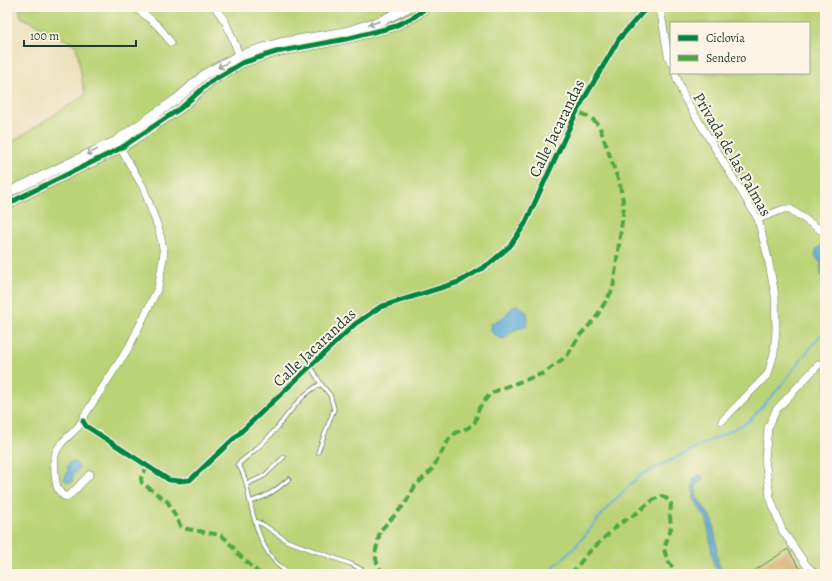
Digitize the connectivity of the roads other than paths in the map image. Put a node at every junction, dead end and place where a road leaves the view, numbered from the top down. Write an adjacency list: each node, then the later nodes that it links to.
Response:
1 (134, 7): 7 (street)
2 (215, 7): 8 (street)
3 (409, 7): 8 (street, one-way to 8)
4 (427, 7): 8 (street)
5 (647, 7): 18 (street, Calle Jacarandas)
6 (660, 7): 9 (street)
7 (171, 43)
8 (241, 59): 11 (street, one-way to 11); 12 (street)
9 (670, 61)
10 (675, 74): 15 (street, Privada de las Palmas)
11 (116, 141): 12 (street); 13 (street, one-way to 13)
12 (122, 148): 14 (street); 20 (street)
13 (7, 193)
14 (7, 206)
15 (758, 219): 16 (street); 21 (street, Privada de las Palmas)
16 (825, 233)
17 (819, 364): 31 (street)
18 (311, 367): 19 (lane); 20 (street, Calle Jacarandas)
19 (321, 384): 22 (lane); 26 (lane)
20 (83, 421): 24 (street)
21 (722, 421)
22 (318, 452)
23 (284, 457): 26 (lane)
24 (90, 474)
25 (289, 479): 27 (lane)
26 (247, 484): 27 (lane)
27 (250, 502): 28 (lane)
28 (255, 521): 29 (lane); 30 (lane)
29 (290, 574)
30 (370, 574)
31 (816, 574)

